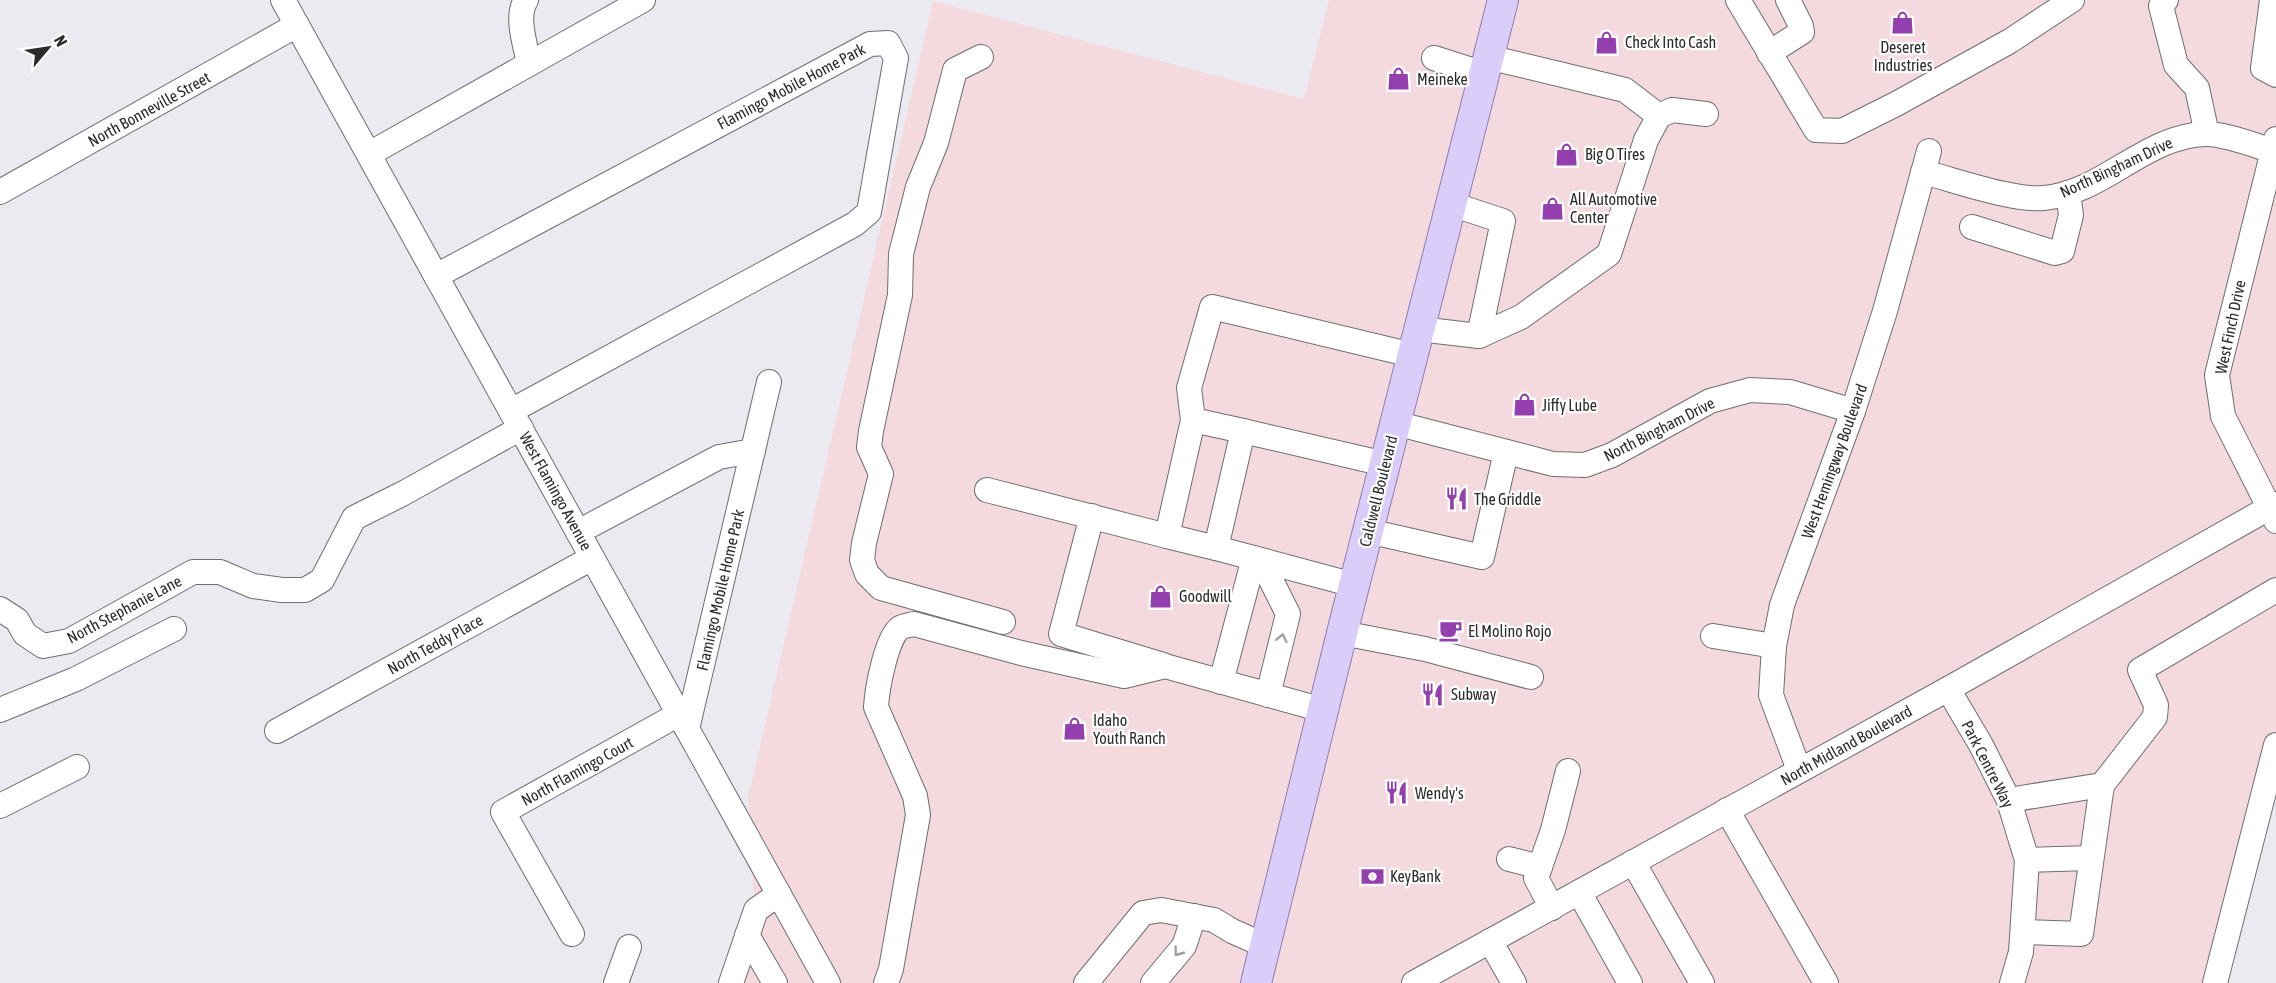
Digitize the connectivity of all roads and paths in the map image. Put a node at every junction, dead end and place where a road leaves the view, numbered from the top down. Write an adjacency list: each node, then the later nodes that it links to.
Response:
1 (283, 0): 10 (street, West Flamingo Avenue)
2 (526, 0): 14 (street)
3 (643, 0): 14 (street)
4 (1503, 0): 15 (main road, Caldwell Boulevard)
5 (1738, 0): 11 (street)
6 (1788, 0): 11 (street)
7 (2072, 0): 11 (street)
8 (2166, 0): 19 (street)
9 (2272, 0): 16 (street)
10 (297, 25): 21 (street, West Flamingo Avenue); 23 (street, North Bonneville Street)
11 (1768, 53)
12 (981, 57): 51 (street)
13 (1434, 58): 15 (street)
14 (529, 64): 21 (street)
15 (1486, 66): 18 (street); 25 (main road, Caldwell Boulevard)
16 (2276, 75)
17 (1706, 114): 18 (street)
18 (1659, 116): 28 (street)
19 (2207, 134): 20 (street, North Bingham Drive); 24 (street, North Bingham Drive)
20 (2275, 147): 40 (street, West Finch Drive)
21 (369, 154): 27 (street, West Flamingo Avenue)
22 (1926, 161): 24 (street, North Bingham Drive); 31 (street, West Hemingway Boulevard)
23 (0, 192)
24 (2068, 193): 26 (street)
25 (1451, 204): 28 (street); 29 (main road, Caldwell Boulevard)
26 (1972, 226)
27 (436, 276): 32 (street, West Flamingo Avenue); 32 (street, Flamingo Mobile Home Park)
28 (1479, 336): 29 (street)
29 (1416, 342): 33 (street); 34 (main road, Caldwell Boulevard)
30 (770, 382): 36 (street, Flamingo Mobile Home Park)
31 (1853, 411): 37 (street, North Bingham Drive); 55 (street, West Hemingway Boulevard)
32 (516, 420): 43 (street, West Flamingo Avenue); 50 (street, North Stephanie Lane)
33 (1193, 420): 35 (street); 44 (street)
34 (1395, 423): 37 (street, North Bingham Drive); 38 (main road, Caldwell Boulevard)
35 (1242, 431): 38 (street); 45 (street)
36 (753, 451): 43 (street); 63 (street, Flamingo Mobile Home Park)
37 (1506, 452): 42 (street)
38 (1385, 464): 42 (main road, Caldwell Boulevard)
39 (987, 489): 41 (street)
40 (2274, 511): 59 (street, North Midland Boulevard)
41 (1092, 516): 44 (street); 56 (street)
42 (1368, 531): 48 (main road, Caldwell Boulevard)
43 (578, 532): 46 (street, West Flamingo Avenue)
44 (1167, 536): 45 (street)
45 (1216, 548): 47 (street)
46 (592, 558): 63 (street, West Flamingo Avenue); 64 (street, North Teddy Place)
47 (1257, 559): 48 (street); 58 (street); 60 (street, one-way to 47)
48 (1354, 585): 53 (main road, Caldwell Boulevard)
49 (2276, 590): 69 (street)
50 (0, 609)
51 (1003, 622)
52 (174, 629): 61 (street)
53 (1342, 633): 57 (street); 62 (main road, Caldwell Boulevard)
54 (1713, 636): 55 (street)
55 (1774, 646): 67 (street, West Hemingway Boulevard)
56 (1165, 666): 58 (street); 92 (street)
57 (1531, 677)
58 (1221, 682): 60 (street)
59 (1948, 689): 67 (street, North Midland Boulevard); 70 (street, Park Centre Way)
60 (1268, 695): 62 (street)
61 (0, 710)
62 (1323, 710): 86 (main road, Caldwell Boulevard)
63 (683, 721): 79 (street, West Flamingo Avenue); 83 (street, North Flamingo Court)
64 (277, 730)
65 (2276, 745): 103 (street)
66 (77, 767): 71 (street)
67 (1799, 770): 72 (street, North Midland Boulevard)
68 (1568, 771): 77 (street)
69 (2102, 785): 70 (street); 74 (street)
70 (2009, 800): 75 (street, Park Centre Way)
71 (0, 806)
72 (1727, 810): 76 (street, North Midland Boulevard); 101 (street)
73 (1509, 858): 77 (street)
74 (2091, 858): 75 (street); 82 (street)
75 (2027, 860): 82 (street, Park Centre Way)
76 (1633, 862): 78 (street, North Midland Boulevard); 100 (street)
77 (1540, 867): 80 (street)
78 (1579, 892): 80 (street, North Midland Boulevard); 99 (street)
79 (779, 894): 84 (street); 91 (street, West Flamingo Avenue)
80 (1552, 908): 85 (street, North Midland Boulevard)
81 (1194, 916): 86 (street); 93 (street); 94 (street, one-way to 94)
82 (2023, 932): 102 (street, Park Centre Way)
83 (572, 934)
84 (747, 936): 89 (street); 90 (street)
85 (1490, 941): 97 (street, North Midland Boulevard); 98 (street)
86 (1266, 946): 95 (main road, Caldwell Boulevard); 96 (main road)
87 (629, 947): 88 (street)
88 (616, 983)
89 (731, 983)
90 (775, 983)
91 (828, 983)
92 (886, 983)
93 (1086, 983)
94 (1153, 983)
95 (1256, 983)
96 (1278, 983)
97 (1414, 983)
98 (1514, 983)
99 (1630, 983)
100 (1702, 983)
101 (1826, 983)
102 (2012, 983)
103 (2215, 983)

